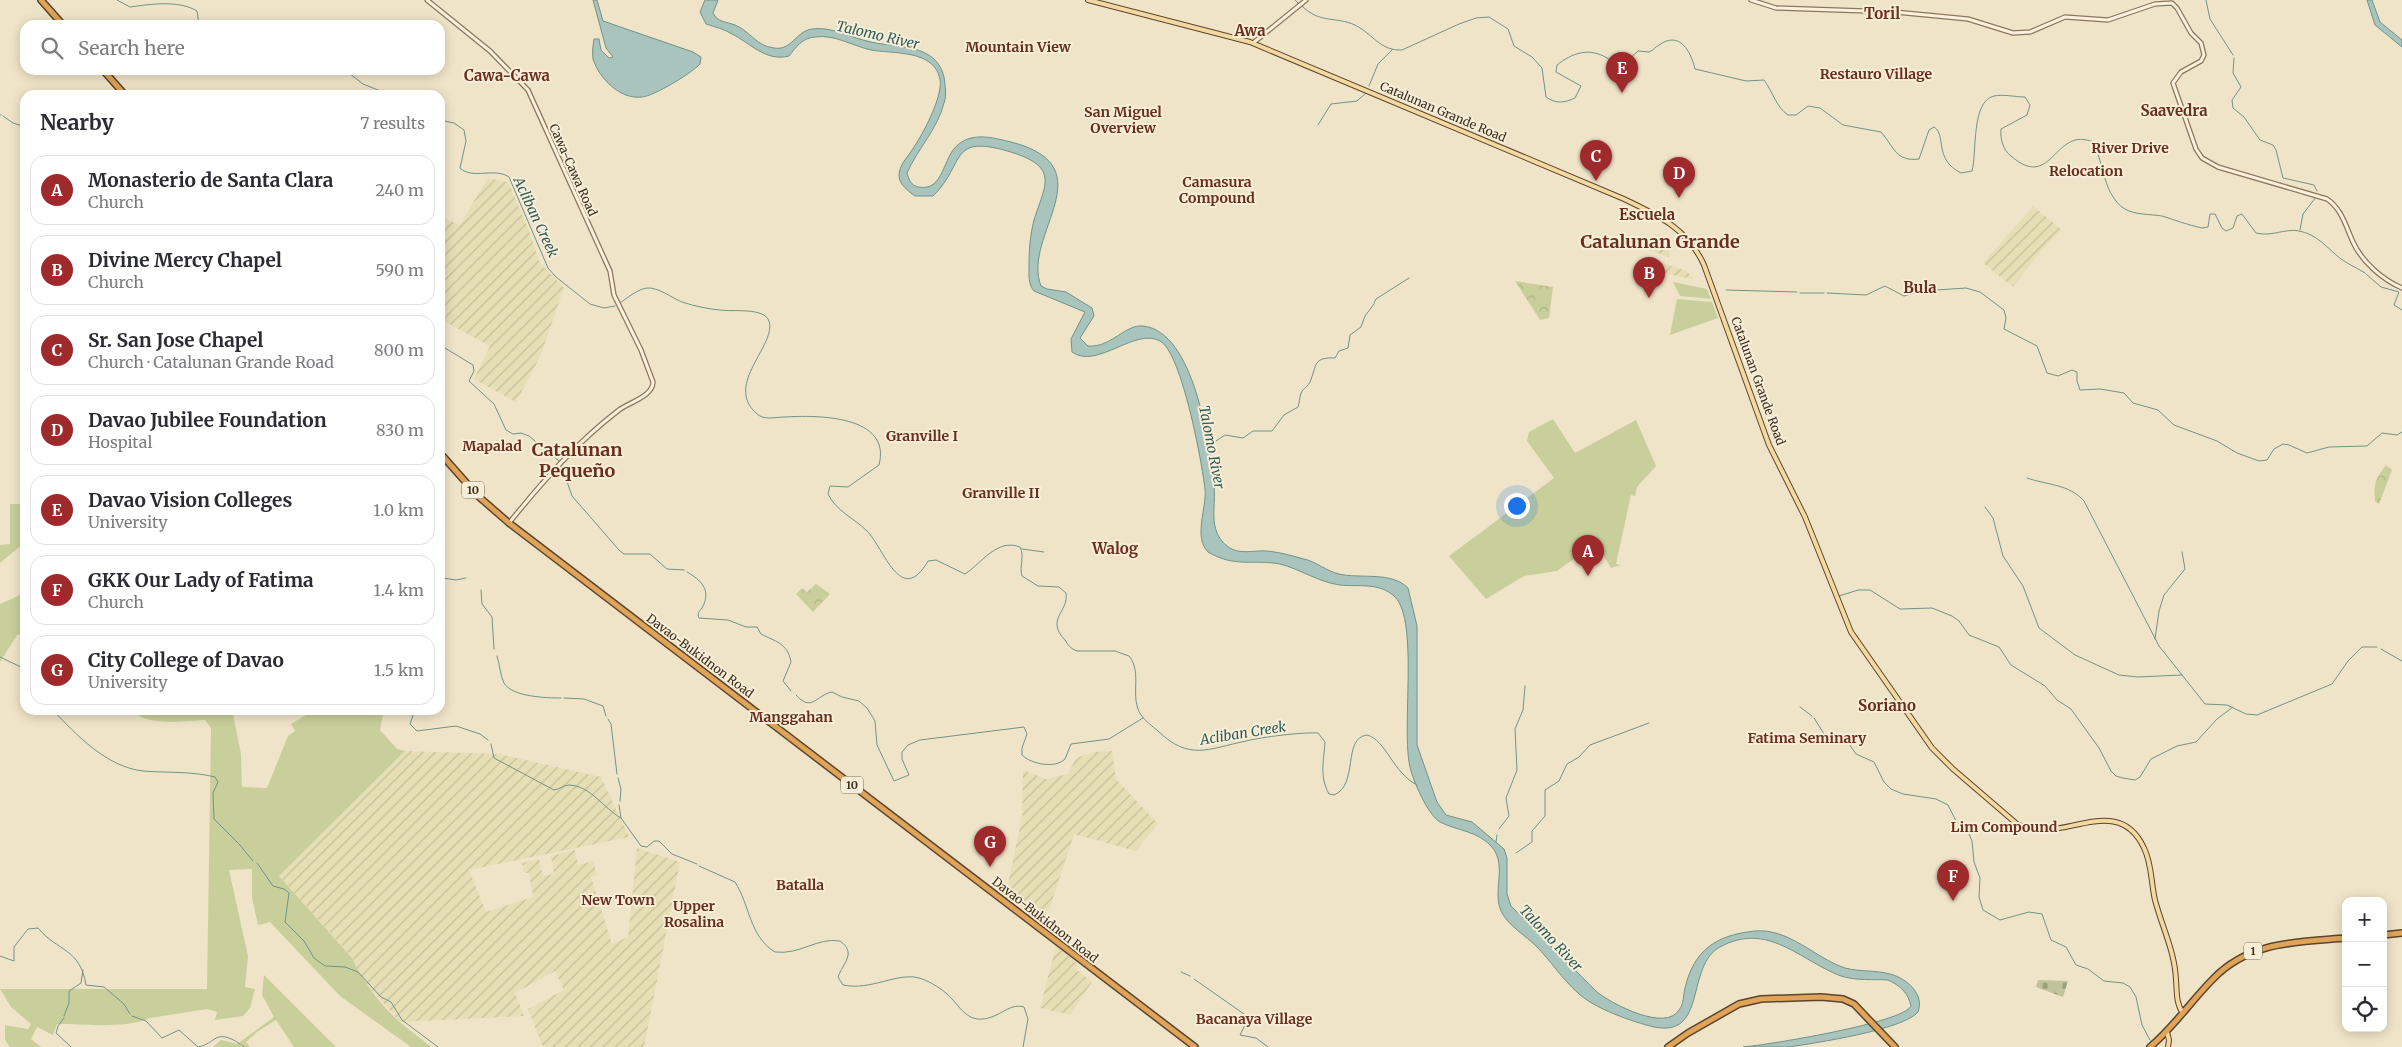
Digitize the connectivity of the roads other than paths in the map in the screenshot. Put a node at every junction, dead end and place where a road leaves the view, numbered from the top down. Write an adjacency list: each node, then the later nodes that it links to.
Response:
1 (41, 0): 6 (highway)
2 (427, 0): 12 (street, Cawa-Cawa Road)
3 (1088, 0): 7 (main road, Catalunan Grande Road)
4 (1306, 0): 7 (street)
5 (1751, 0): 10 (street)
6 (59, 20)
7 (1253, 43): 16 (main road, Catalunan Grande Road)
8 (107, 75): 9 (highway)
9 (121, 90)
10 (2402, 288)
11 (445, 459): 12 (highway, Davao-Bukidnon Road / 10)
12 (509, 523): 18 (highway, Davao-Bukidnon Road / 10)
13 (2402, 933): 14 (highway)
14 (2387, 935)
15 (2342, 938): 16 (highway, 1)
16 (2184, 1013): 17 (highway, 1)
17 (2167, 1032): 21 (highway, 1); 22 (main road)
18 (1195, 1047)
19 (1668, 1047): 20 (highway)
20 (1894, 1047)
21 (2150, 1047)
22 (2168, 1047)

